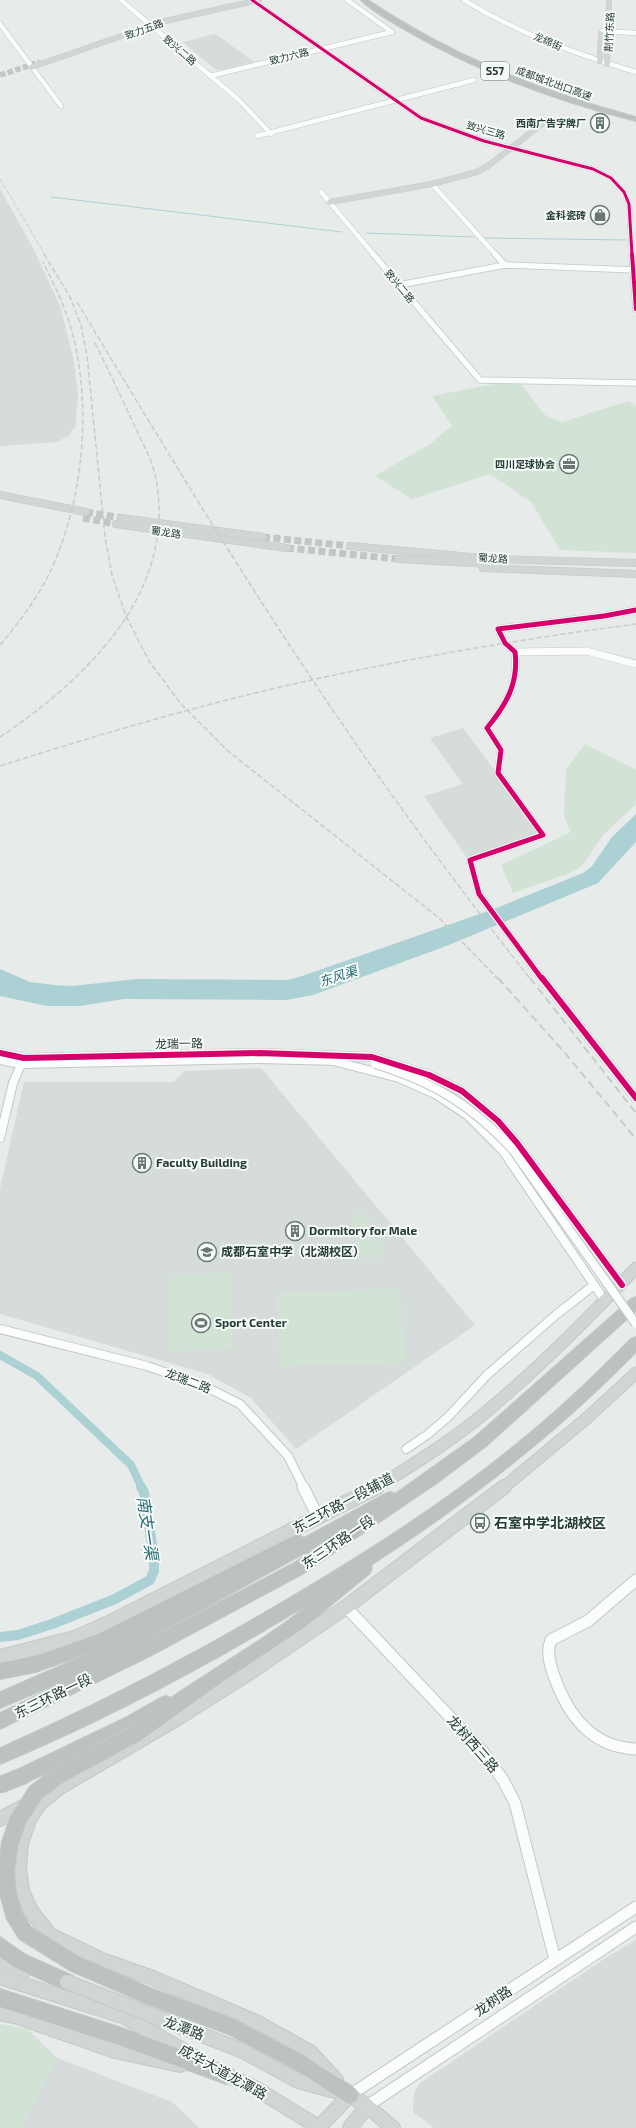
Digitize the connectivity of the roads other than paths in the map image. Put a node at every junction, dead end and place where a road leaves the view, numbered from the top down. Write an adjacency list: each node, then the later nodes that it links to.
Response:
1 (122, 0): 11 (street, 致兴二路)
2 (247, 0): 11 (main road, 致力五路)
3 (255, 0): 11 (main road, 致力五路); 15 (street, 致兴三路)
4 (347, 0): 15 (street, 致力六路)
5 (364, 0): 28 (highway, 成都城北出口高速 / S57)
6 (373, 0): 26 (highway, 成都城北出口高速 / S57)
7 (464, 0): 18 (street, 龙绵街)
8 (603, 0): 12 (main road)
9 (609, 0): 13 (main road, 荆竹东路)
10 (0, 24): 17 (street)
11 (150, 24): 16 (main road, 致力五路); 16 (main road, 致力五路); 22 (street, 致兴二路)
12 (602, 31): 13 (street); 18 (main road)
13 (608, 32): 14 (street); 19 (main road, 荆竹东路)
14 (636, 33)
15 (322, 48): 22 (street, 致力六路); 24 (street, 致兴三路)
16 (49, 59): 17 (main road); 20 (main road)
17 (28, 61): 20 (street)
18 (600, 61): 19 (street, 龙绵街)
19 (607, 64): 21 (street, 龙绵街)
20 (32, 67): 25 (street)
21 (636, 72)
22 (210, 76): 29 (street, 致兴二路)
23 (474, 80): 24 (street)
24 (396, 102): 29 (street); 31 (street, 致兴三路)
25 (61, 106)
26 (636, 114)
27 (547, 120): 31 (main road)
28 (636, 120)
29 (271, 134): 30 (street)
30 (257, 136)
31 (512, 148): 32 (main road); 35 (street, 致兴三路)
32 (432, 184): 34 (main road); 36 (street)
33 (321, 192): 34 (street, 致兴二路)
34 (330, 202): 38 (street, 致兴二路)
35 (633, 226): 37 (street, 致兴三路)
36 (505, 265): 37 (street); 38 (street)
37 (634, 270): 39 (street, 致兴三路)
38 (399, 285): 40 (street, 致兴二路)
39 (636, 309)
40 (636, 383)
41 (0, 495): 42 (main road)
42 (0, 502)
43 (263, 537): 45 (main road, 蜀龙路)
44 (350, 546): 46 (main road, 蜀龙路)
45 (286, 548)
46 (451, 554): 47 (main road); 49 (main road, 蜀龙路)
47 (636, 558)
48 (398, 559): 50 (main road, 蜀龙路)
49 (493, 562): 50 (main road, 蜀龙路); 51 (main road, 蜀龙路); 52 (main road, 蜀龙路)
50 (451, 563): 53 (main road)
51 (636, 563)
52 (636, 569)
53 (636, 574)
54 (636, 610): 55 (street)
55 (515, 652): 56 (street); 61 (street)
56 (636, 664)
57 (0, 1053): 60 (street)
58 (334, 1058): 60 (street, 龙瑞一路); 64 (street); 65 (street); 68 (street, bridge)
59 (0, 1060): 60 (street)
60 (22, 1061): 62 (street)
61 (636, 1098)
62 (0, 1138)
63 (636, 1268): 65 (main road, 东三环路一段辅道)
64 (594, 1285): 66 (street); 72 (street)
65 (622, 1285): 66 (main road, 东三环路一段辅道)
66 (605, 1301): 74 (main road, 东三环路一段辅道)
67 (636, 1303): 73 (highway, 东三环路一段)
68 (636, 1324)
69 (0, 1329): 74 (street, 龙瑞二路)
70 (636, 1343): 75 (highway)
71 (636, 1373): 78 (main road)
72 (406, 1449)
73 (432, 1478): 76 (highway); 76 (highway, 东三环路一段)
74 (318, 1517): 79 (main road, 东三环路一段辅道)
75 (412, 1530): 81 (highway); 85 (highway)
76 (253, 1576): 80 (highway); 82 (highway); 83 (highway, 东三环路一段)
77 (636, 1580): 84 (street)
78 (346, 1607): 87 (main road); 94 (street, 龙树西三路)
79 (0, 1657)
80 (0, 1671)
81 (216, 1676): 86 (highway, bridge); 100 (highway, bridge)
82 (0, 1700)
83 (0, 1721)
84 (636, 1749)
85 (0, 1756)
86 (0, 1785)
87 (60, 1787): 88 (main road); 90 (main road)
88 (0, 1819)
89 (0, 1882): 90 (main road)
90 (22, 1891): 102 (main road)
91 (636, 1907): 94 (street, 龙树路)
92 (636, 1927): 103 (street, 龙树路)
93 (0, 1946): 97 (highway)
94 (555, 1960): 102 (street, 龙树路)
95 (0, 1963): 97 (main road, 龙潭路)
96 (0, 1977): 101 (main road, 成华大道龙潭路)
97 (67, 1982): 100 (main road, 龙潭路, bridge)
98 (0, 1998): 101 (highway)
99 (0, 2013): 101 (main road)
100 (301, 2073): 102 (highway)
101 (226, 2075): 104 (main road, 成华大道龙潭路)
102 (350, 2095): 103 (main road); 104 (main road)
103 (368, 2106): 105 (main road); 106 (main road)
104 (319, 2128)
105 (350, 2128)
106 (393, 2128)

